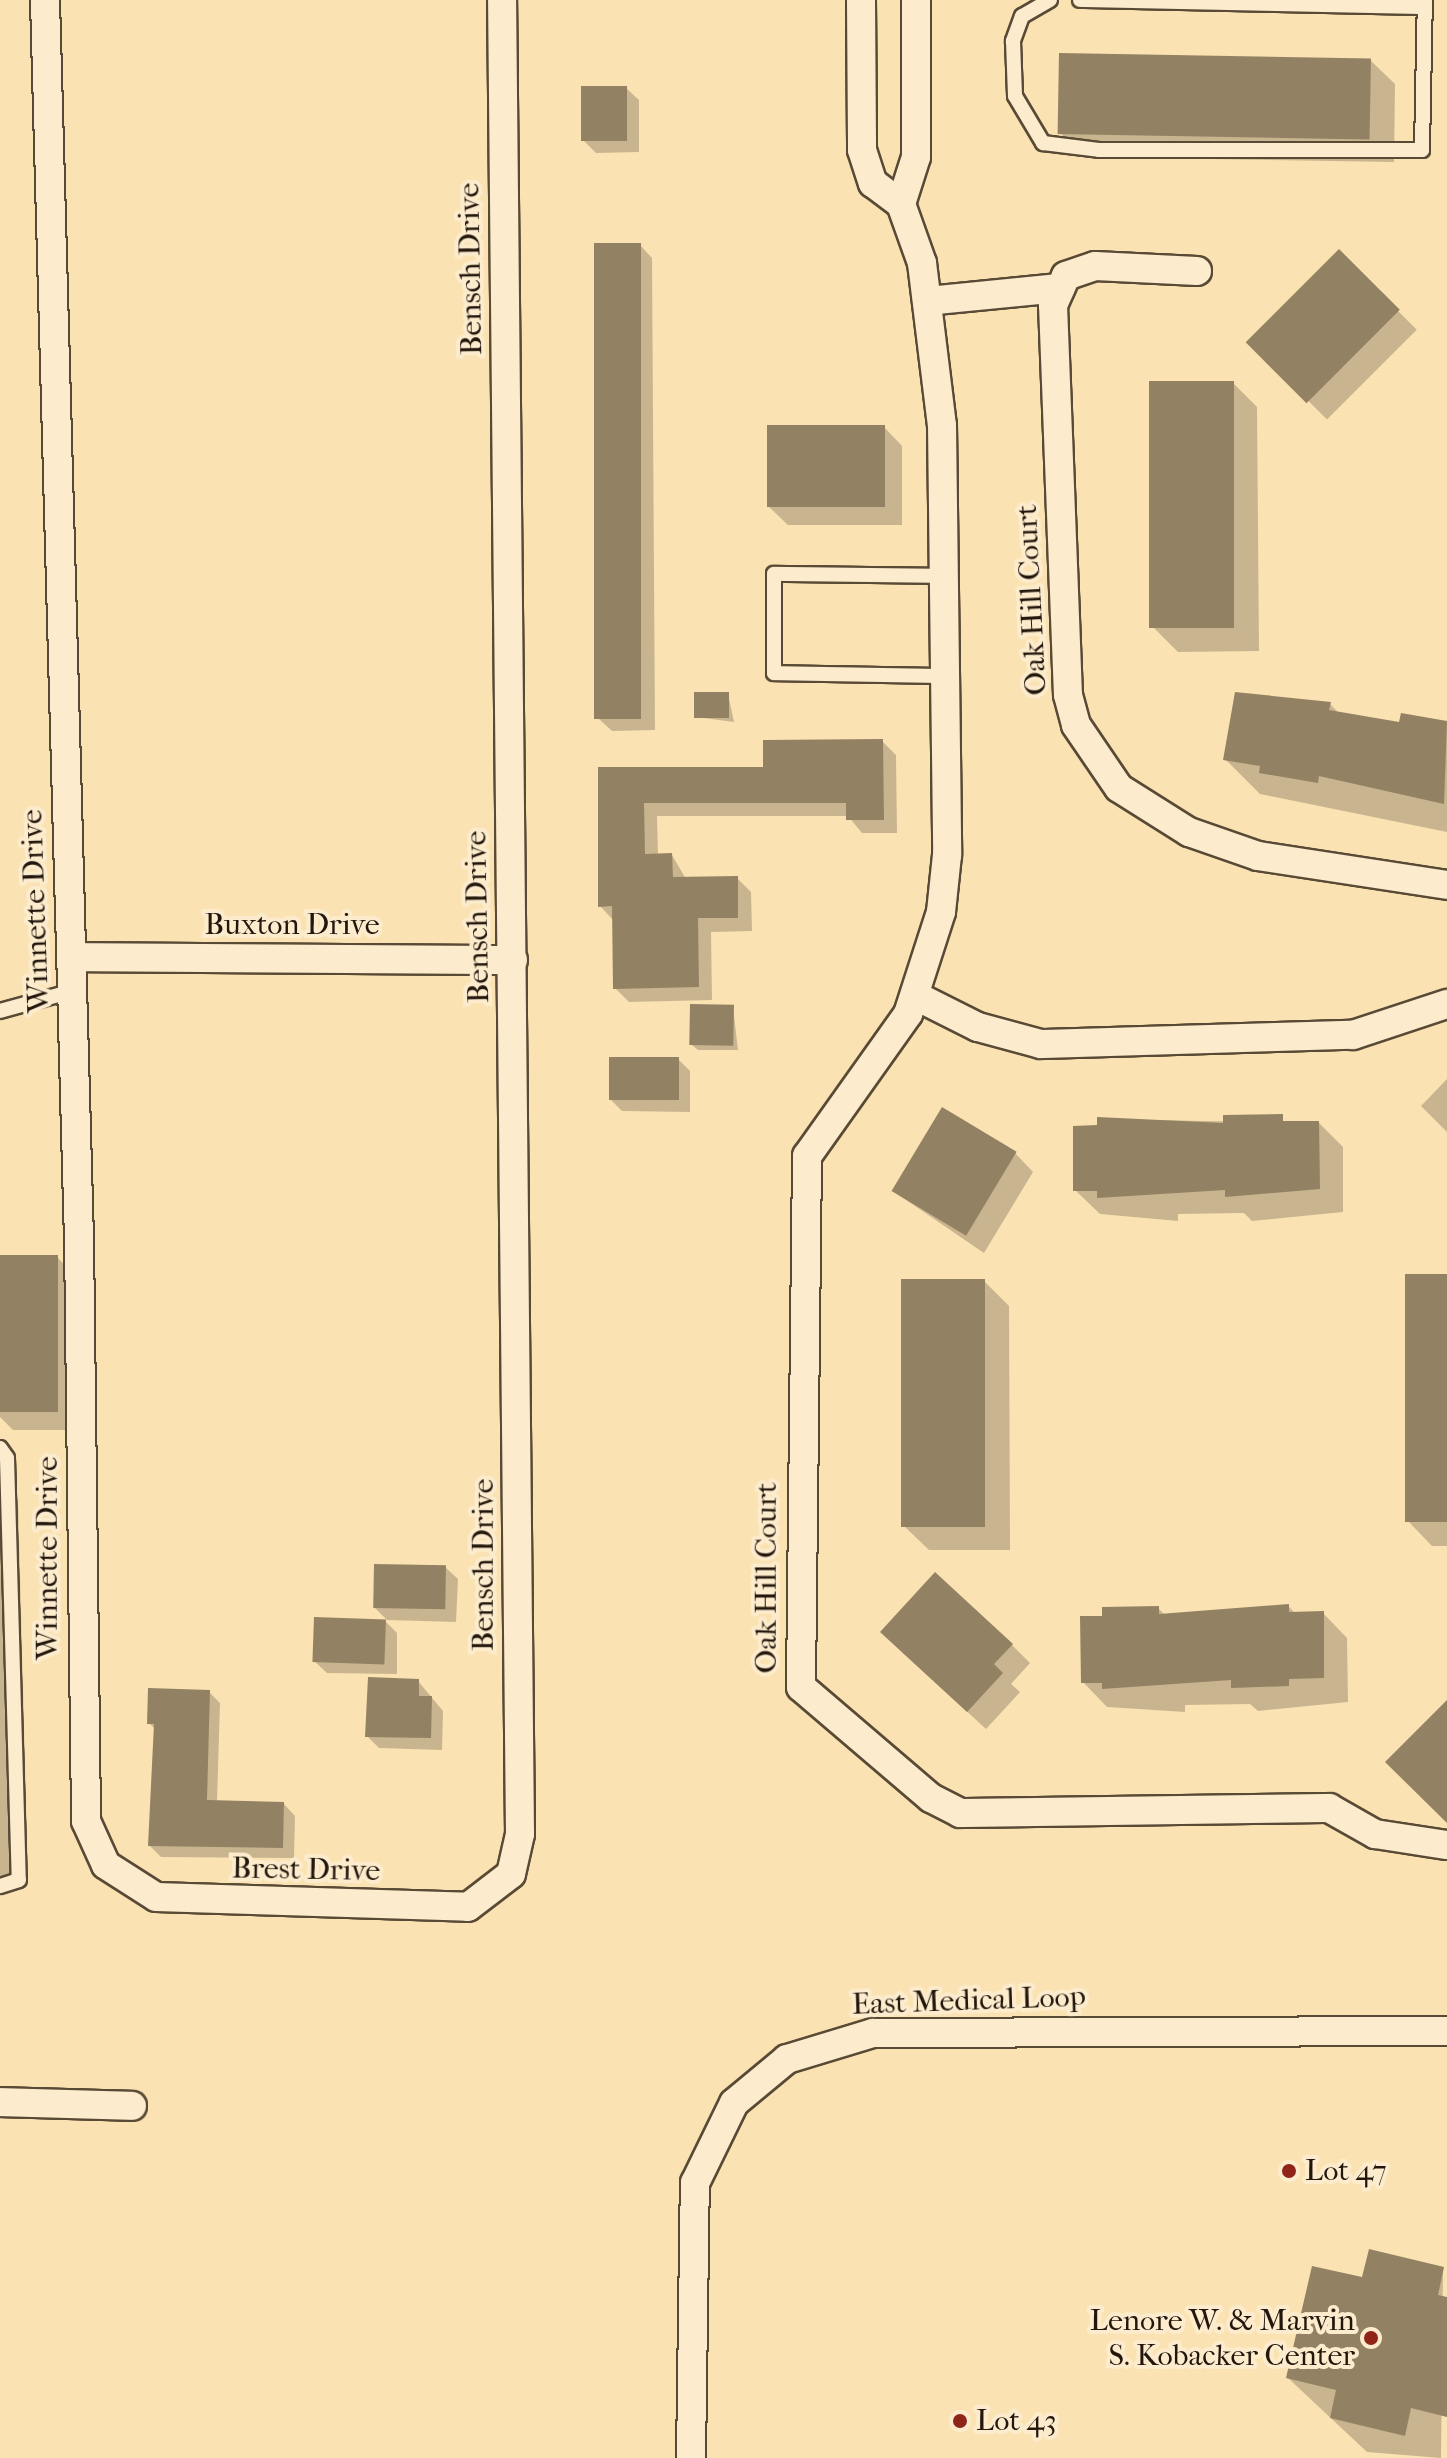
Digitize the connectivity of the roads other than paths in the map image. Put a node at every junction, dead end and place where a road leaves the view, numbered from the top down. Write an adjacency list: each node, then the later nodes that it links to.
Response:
1 (45, 0): 15 (street, Winnette Drive)
2 (502, 0): 16 (street, Bensch Drive)
3 (861, 0): 8 (street)
4 (916, 0): 8 (street)
5 (1050, 0): 7 (lane)
6 (1080, 0): 7 (lane)
7 (1425, 4)
8 (901, 204): 11 (street, Oak Hill Court)
9 (1197, 271): 10 (street)
10 (1060, 288): 11 (street); 14 (street, Oak Hill Court)
11 (927, 301): 12 (street, Oak Hill Court)
12 (947, 576): 13 (street, Oak Hill Court); 13 (lane)
13 (948, 676): 18 (street, Oak Hill Court)
14 (1447, 885)
15 (72, 957): 16 (street, Buxton Drive); 17 (street, Winnette Drive)
16 (513, 960): 23 (street, Bensch Drive)
17 (73, 991): 20 (lane); 22 (street, Winnette Drive)
18 (916, 996): 19 (street); 24 (street, Oak Hill Court)
19 (1447, 1004)
20 (0, 1011)
21 (0, 1448): 25 (lane)
22 (86, 1821): 23 (street, Brest Drive)
23 (520, 1834)
24 (1447, 1845)
25 (0, 1886)
26 (1447, 2031): 29 (street, East Medical Loop)
27 (0, 2102): 28 (street)
28 (132, 2106)
29 (691, 2458)

